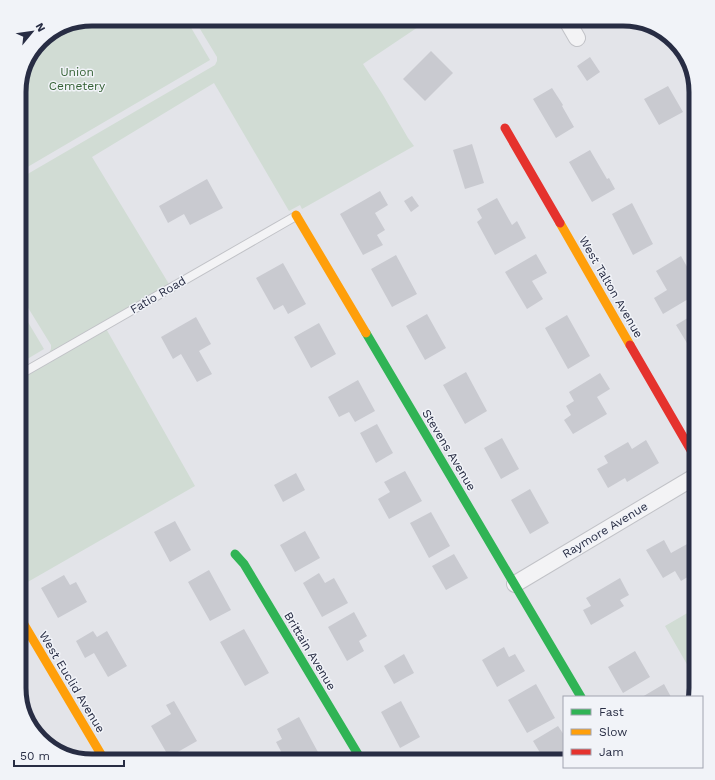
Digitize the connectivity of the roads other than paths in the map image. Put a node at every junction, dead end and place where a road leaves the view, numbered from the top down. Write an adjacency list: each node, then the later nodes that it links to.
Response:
1 (570, 26): 2 (street)
2 (577, 38)
3 (505, 128): 6 (street, West Talton Avenue)
4 (296, 216): 5 (lane, Fatio Road); 9 (street, Stevens Avenue)
5 (26, 371)
6 (689, 446)
7 (689, 480): 9 (street, Raymore Avenue)
8 (235, 554): 13 (street, Brittain Avenue)
9 (515, 584): 11 (street, Stevens Avenue)
10 (26, 628): 12 (street, West Euclid Avenue)
11 (580, 696)
12 (100, 754)
13 (358, 754)

